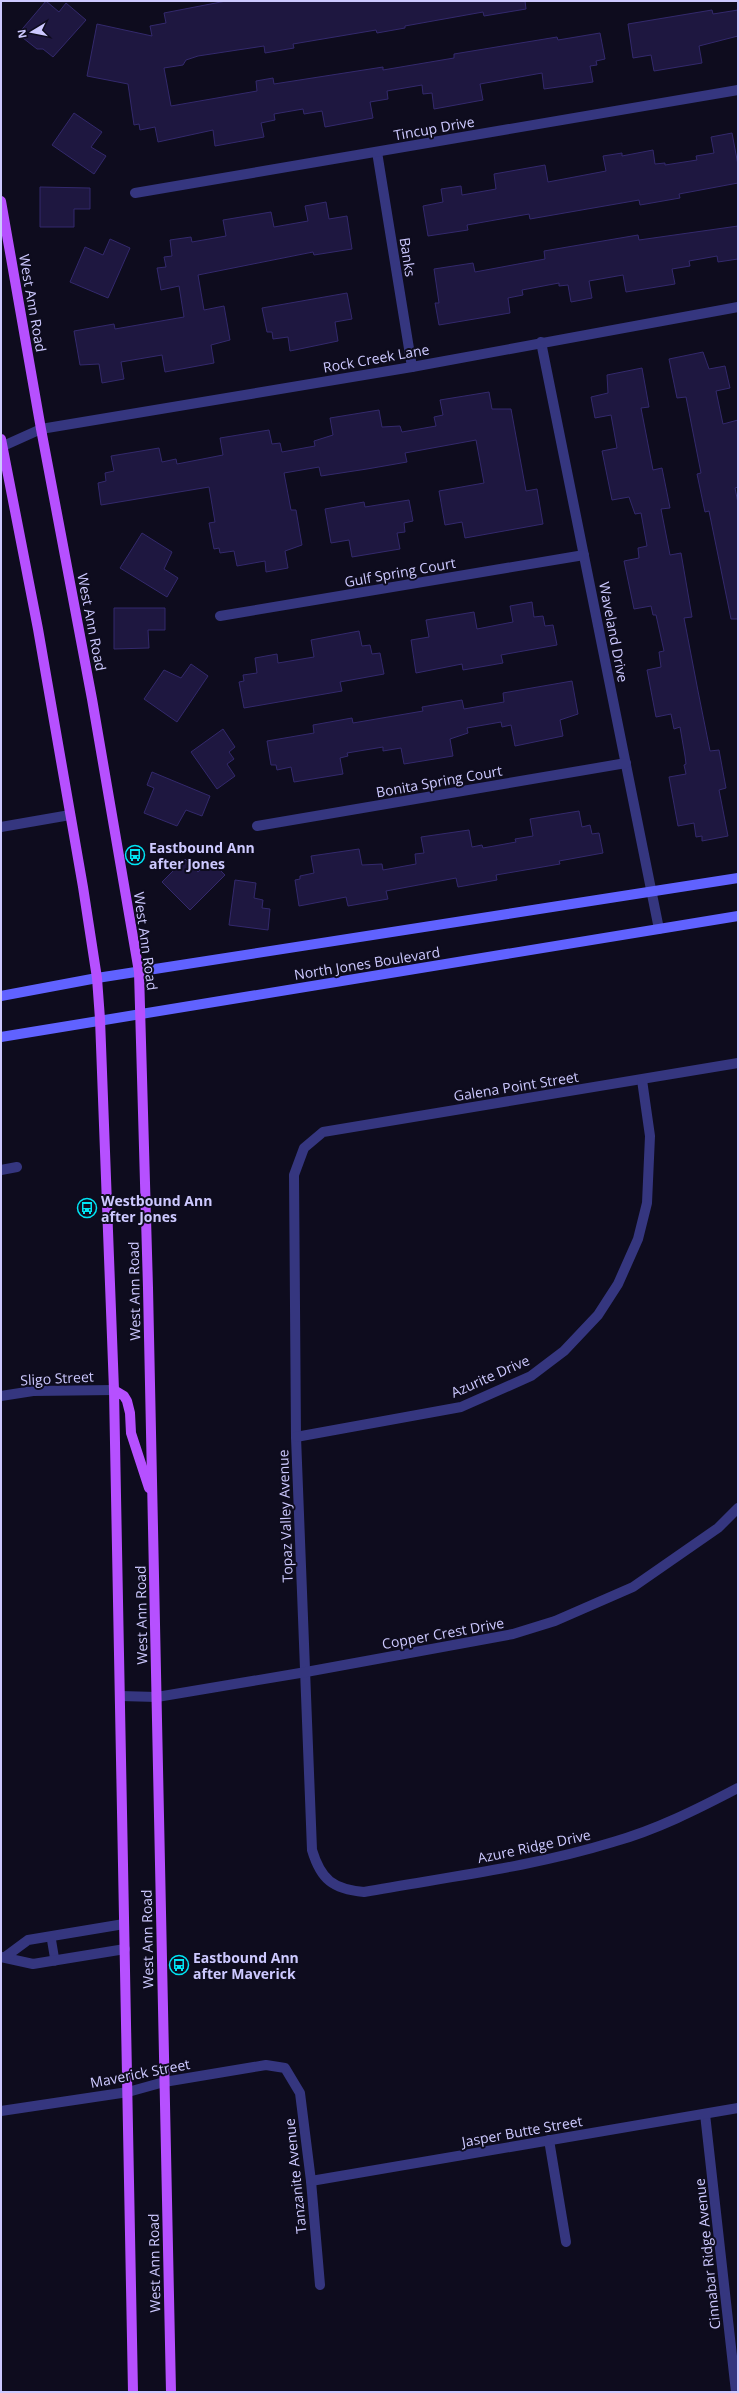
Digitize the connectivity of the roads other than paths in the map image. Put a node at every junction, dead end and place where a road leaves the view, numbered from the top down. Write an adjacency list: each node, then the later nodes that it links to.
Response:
1 (738, 90): 2 (street, Tincup Drive)
2 (376, 152): 3 (street, Tincup Drive); 7 (street, Banks)
3 (135, 193)
4 (1, 201): 8 (main road, West Ann Road)
5 (738, 307): 6 (street, Rock Creek Lane)
6 (541, 342): 7 (street, Rock Creek Lane); 10 (street, Waveland Drive)
7 (412, 367): 8 (street, Rock Creek Lane)
8 (41, 429): 9 (street, Rock Creek Lane); 20 (main road, West Ann Road)
9 (2, 444): 13 (main road, West Ann Road)
10 (584, 555): 11 (street, Gulf Spring Court); 12 (street, Waveland Drive)
11 (220, 616)
12 (626, 763): 14 (street, Bonita Spring Court); 17 (street, Waveland Drive)
13 (70, 815): 15 (street); 21 (main road, West Ann Road)
14 (256, 826)
15 (1, 827)
16 (738, 878): 17 (main road, North Jones Boulevard)
17 (652, 890): 19 (street, Waveland Drive); 20 (main road, North Jones Boulevard)
18 (738, 916): 19 (main road, North Jones Boulevard)
19 (659, 929): 23 (main road, North Jones Boulevard)
20 (139, 972): 21 (main road, North Jones Boulevard); 23 (main road, West Ann Road)
21 (96, 978): 22 (main road, North Jones Boulevard); 24 (main road, West Ann Road)
22 (1, 996)
23 (141, 1015): 24 (main road, North Jones Boulevard); 34 (main road, West Ann Road)
24 (100, 1019): 25 (main road, North Jones Boulevard); 31 (main road, West Ann Road)
25 (1, 1037)
26 (738, 1063): 27 (street, Galena Point Street)
27 (642, 1080): 28 (street, Galena Point Street); 33 (street, Azurite Drive)
28 (304, 1148): 33 (street, Topaz Valley Avenue)
29 (17, 1167): 30 (street)
30 (1, 1170)
31 (114, 1390): 32 (street, Sligo Street); 34 (main road); 37 (main road, West Ann Road)
32 (1, 1396)
33 (296, 1437): 36 (street, Topaz Valley Avenue)
34 (152, 1497): 38 (main road, West Ann Road)
35 (738, 1508): 36 (street, Copper Crest Drive)
36 (306, 1672): 38 (street, Copper Crest Drive); 40 (street, Topaz Valley Avenue)
37 (120, 1696): 38 (street, Copper Crest Drive); 41 (main road, West Ann Road)
38 (157, 1697): 47 (main road, West Ann Road)
39 (738, 1788): 40 (street, Azure Ridge Drive)
40 (328, 1881)
41 (124, 1924): 42 (street); 43 (main road, West Ann Road)
42 (51, 1937): 44 (street); 45 (lane)
43 (125, 1950): 45 (street); 48 (main road, West Ann Road)
44 (3, 1957): 45 (street)
45 (55, 1961)
46 (285, 2068): 47 (street, Maverick Street); 53 (street, Tanzanite Avenue)
47 (164, 2082): 48 (street, Maverick Street); 57 (main road, West Ann Road)
48 (128, 2092): 50 (street, Maverick Street); 56 (main road, West Ann Road)
49 (738, 2108): 51 (street, Jasper Butte Street)
50 (1, 2111)
51 (705, 2114): 52 (street, Jasper Butte Street); 58 (street, Cinnabar Ridge Avenue)
52 (549, 2140): 53 (street, Jasper Butte Street); 54 (street)
53 (311, 2181): 55 (street, Tanzanite Avenue)
54 (566, 2242)
55 (320, 2285)
56 (133, 2392)
57 (170, 2392)
58 (736, 2392)

